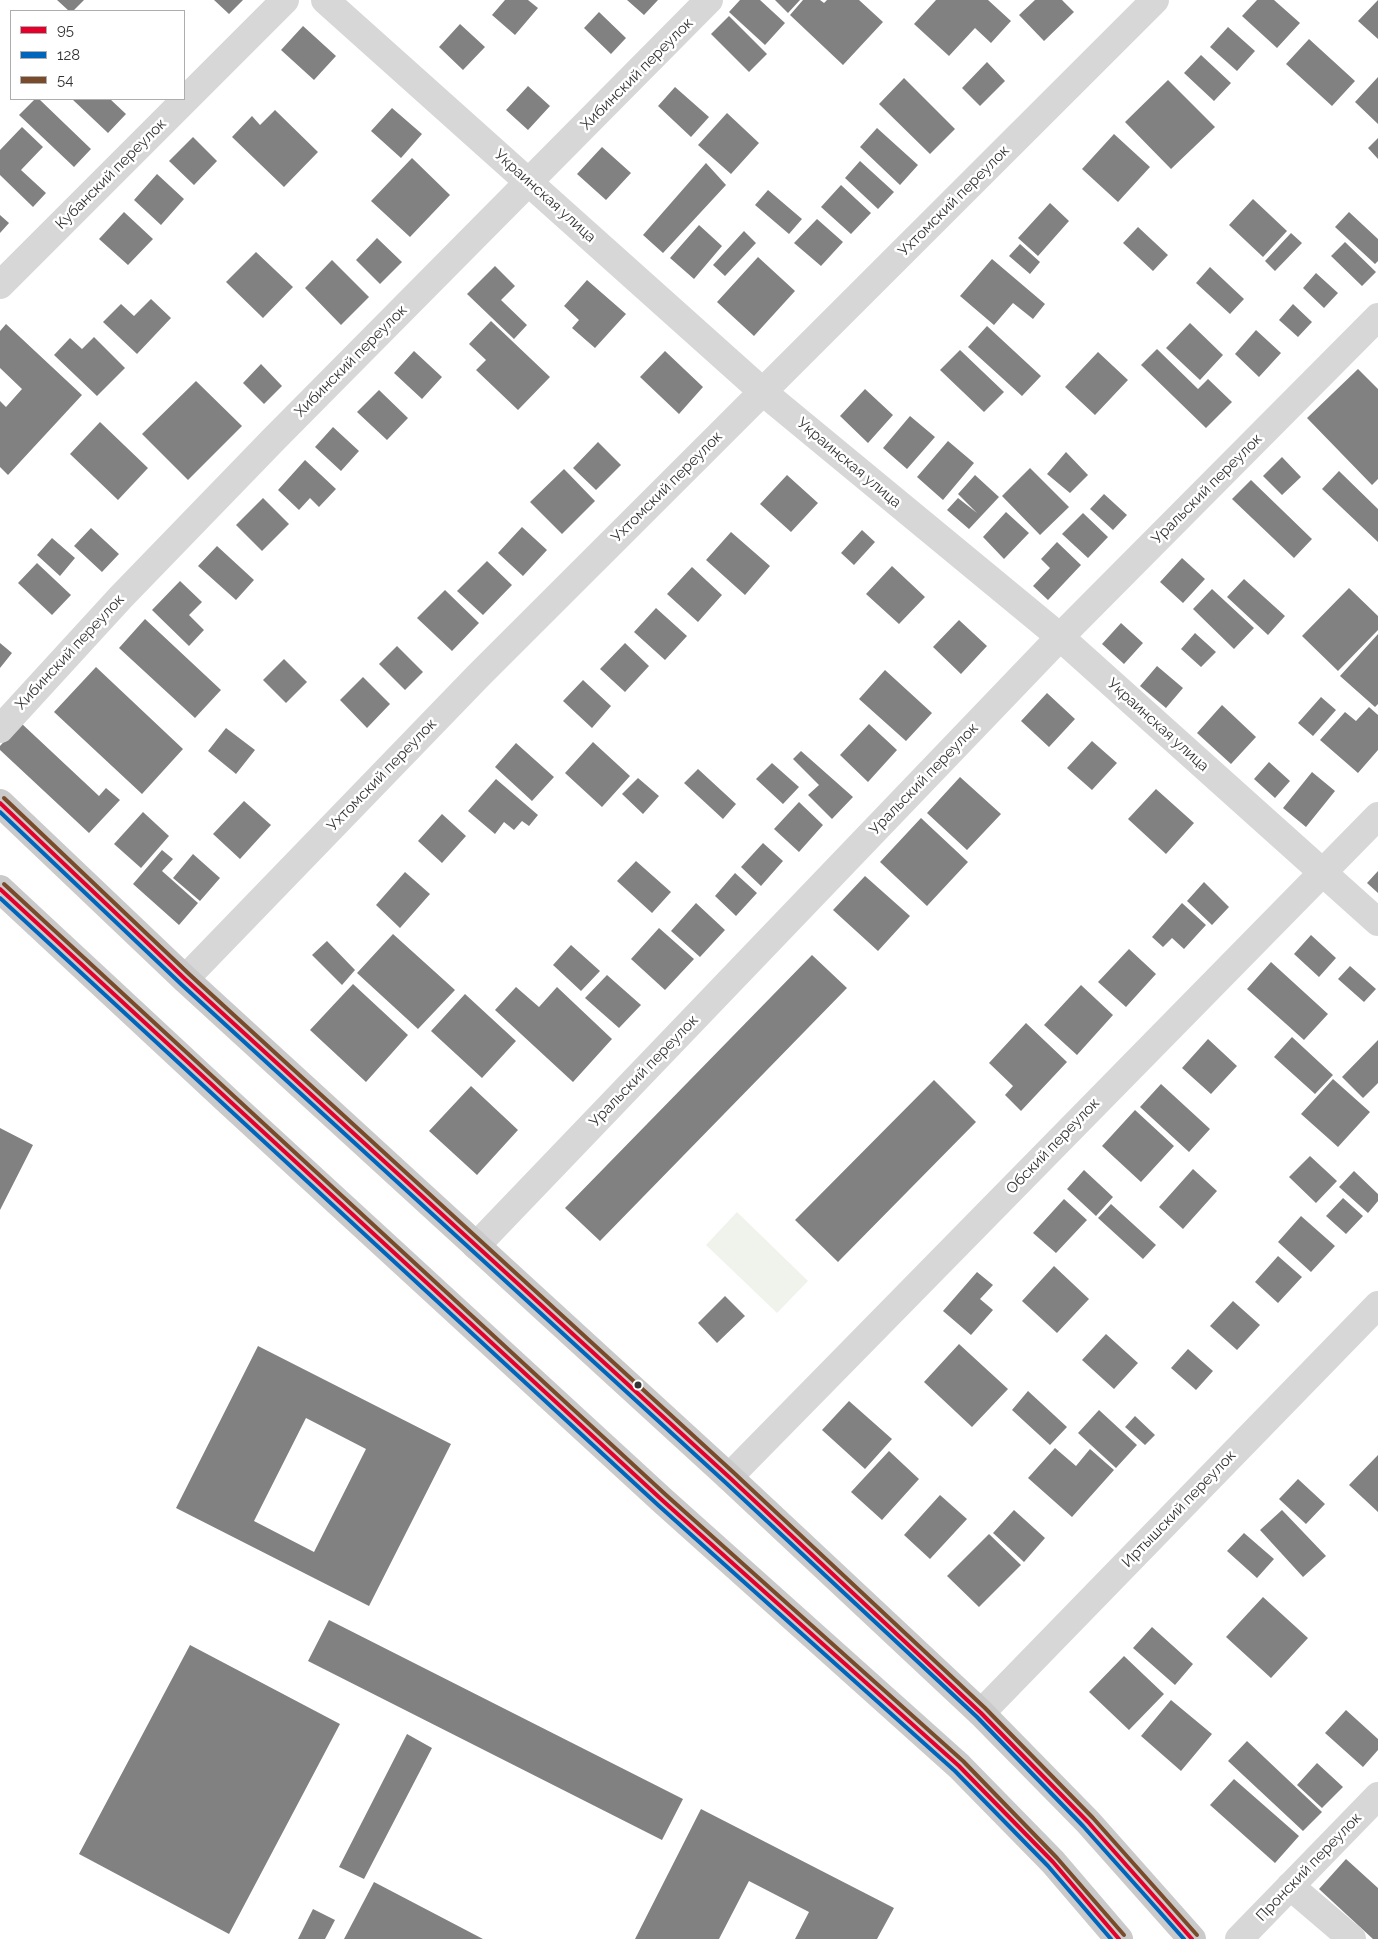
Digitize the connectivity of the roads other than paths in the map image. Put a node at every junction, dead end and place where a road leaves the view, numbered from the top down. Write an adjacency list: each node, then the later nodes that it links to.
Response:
1 (285, 0): 6 (street, Кубанский переулок)
2 (325, 0): 5 (street, Украинская улица)
3 (710, 0): 5 (street, Хибинский переулок)
4 (1154, 0): 8 (street, Ухтомский переулок)
5 (530, 182): 8 (street, Украинская улица); 10 (street, Хибинский переулок)
6 (0, 285)
7 (1378, 317): 9 (street, Уральский переулок)
8 (763, 392): 9 (street, Украинская улица); 16 (street, Ухтомский переулок)
9 (1060, 637): 13 (street, Украинская улица); 17 (street, Уральский переулок)
10 (0, 729)
11 (0, 803): 16 (main road)
12 (1378, 816): 13 (street, Обский переулок)
13 (1322, 872): 15 (street, Украинская улица); 19 (street, Обский переулок)
14 (0, 888): 23 (main road)
15 (1378, 922)
16 (185, 979): 17 (main road)
17 (476, 1246): 19 (main road)
18 (1378, 1305): 20 (street, Иртышский переулок)
19 (728, 1477): 20 (main road)
20 (980, 1713): 24 (main road)
21 (1378, 1796): 22 (street, Пронский переулок)
22 (1290, 1886): 25 (street, Пронский переулок); 26 (street)
23 (1119, 1939)
24 (1192, 1939)
25 (1239, 1939)
26 (1352, 1939)

